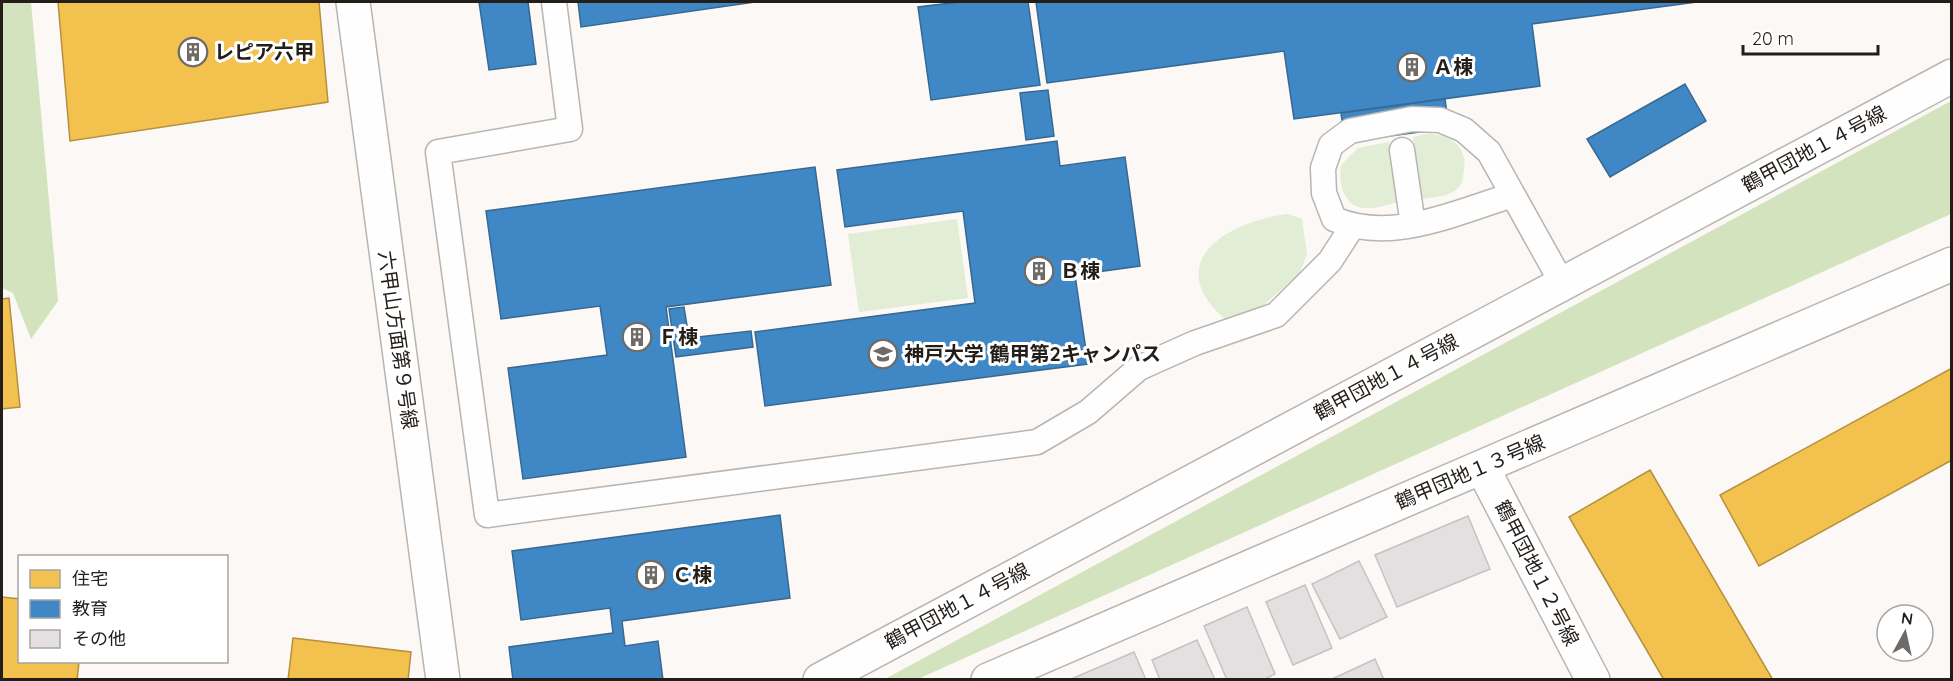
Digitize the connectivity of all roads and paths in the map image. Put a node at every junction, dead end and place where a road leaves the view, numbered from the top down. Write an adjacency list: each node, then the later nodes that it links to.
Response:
1 (353, 2): 12 (street, 六甲山方面第９号線)
2 (554, 2): 7 (lane)
3 (1952, 76): 9 (street, 鶴甲団地１４号線)
4 (1402, 150): 6 (lane)
5 (1513, 195): 6 (lane); 7 (lane); 9 (lane)
6 (1413, 225): 7 (lane)
7 (1352, 227)
8 (1952, 264): 10 (street, 鶴甲団地１３号線)
9 (1562, 283): 13 (street, 鶴甲団地１４号線)
10 (1482, 467): 11 (street, 鶴甲団地１２号線); 14 (street, 鶴甲団地１３号線)
11 (1587, 678)
12 (443, 680)
13 (820, 680)
14 (988, 680)

